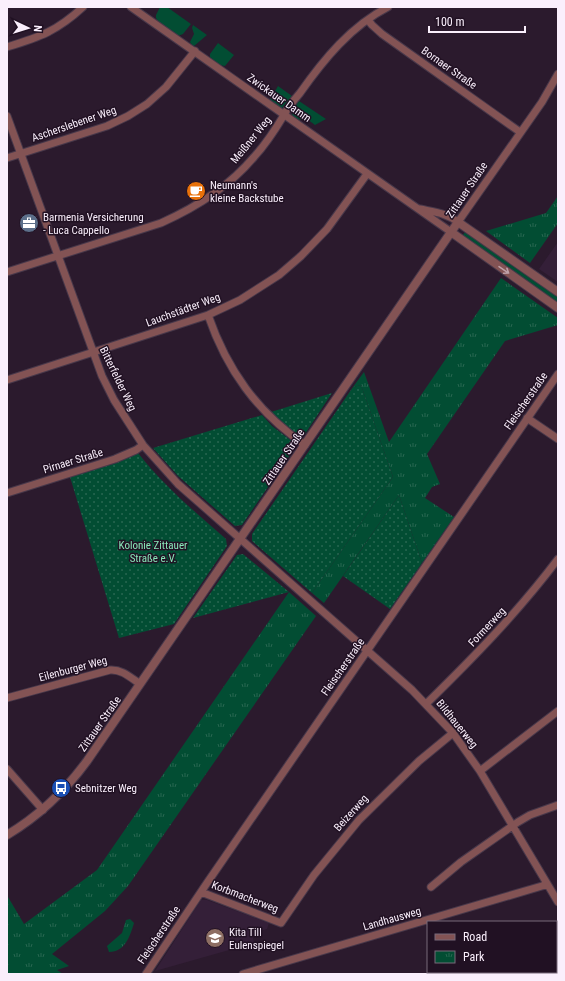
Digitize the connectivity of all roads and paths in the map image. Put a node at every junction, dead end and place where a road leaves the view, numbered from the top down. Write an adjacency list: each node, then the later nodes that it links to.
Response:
1 (83, 7): 5 (street)
2 (131, 7): 6 (street, Zwickauer Damm)
3 (388, 7): 4 (street, Meißner Weg)
4 (368, 20): 8 (street, Meißner Weg); 10 (street, Bornaer Straße)
5 (7, 47)
6 (195, 51): 8 (street, Zwickauer Damm); 11 (street, Ascherslebener Weg)
7 (558, 74): 10 (street, Zittauer Straße)
8 (284, 115): 13 (street, Zwickauer Damm); 17 (street, Meißner Weg)
9 (7, 116): 11 (street, Bitterfelder Weg)
10 (520, 132): 15 (street, Zittauer Straße)
11 (20, 154): 12 (street, Ascherslebener Weg); 17 (street, Bitterfelder Weg)
12 (7, 158)
13 (367, 174): 14 (street, Zwickauer Damm); 21 (street, Lauchstädter Weg)
14 (414, 207): 15 (street, Zwickauer Damm); 16 (street, Zwickauer Damm)
15 (458, 222): 16 (street, Zittauer Straße); 19 (street, Zwickauer Damm)
16 (451, 232): 20 (street, Zwickauer Damm, one-way to 20); 28 (street, Zittauer Straße)
17 (58, 256): 18 (street, Meißner Weg); 22 (street, Bitterfelder Weg)
18 (7, 272)
19 (558, 292)
20 (558, 308)
21 (208, 315): 22 (street, Lauchstädter Weg); 28 (street)
22 (92, 352): 24 (street, Lauchstädter Weg); 27 (street, Bitterfelder Weg)
23 (558, 374): 25 (street, Fleischerstraße)
24 (7, 380)
25 (528, 418): 26 (street); 33 (street, Fleischerstraße)
26 (558, 438)
27 (143, 445): 29 (street, Pirnaer Straße); 30 (street, Bitterfelder Weg)
28 (305, 445): 30 (street, Zittauer Straße)
29 (7, 492)
30 (240, 539): 32 (street, Bitterfelder Weg); 34 (street, Zittauer Straße)
31 (558, 559): 36 (street, Formerweg)
32 (300, 592): 33 (street, Bildhauerweg)
33 (367, 651): 36 (street, Bildhauerweg); 47 (street, Fleischerstraße)
34 (140, 684): 35 (street, Eilenburger Weg); 42 (street, Zittauer Straße)
35 (7, 698)
36 (426, 704): 38 (street, Bildhauerweg)
37 (558, 711): 40 (street)
38 (453, 733): 40 (street, Bildhauerweg); 49 (street, Beizerweg)
39 (7, 769): 42 (street)
40 (480, 771): 43 (street, Bildhauerweg)
41 (558, 805): 43 (street)
42 (43, 810): 44 (street, Zittauer Straße)
43 (513, 825): 45 (street, Bildhauerweg); 46 (street)
44 (7, 835)
45 (547, 884): 48 (street, Bildhauerweg); 51 (street, Landhausweg)
46 (431, 887)
47 (201, 892): 49 (street, Korbmacherweg); 50 (street, Fleischerstraße)
48 (558, 902)
49 (281, 923)
50 (146, 974)
51 (243, 974)

